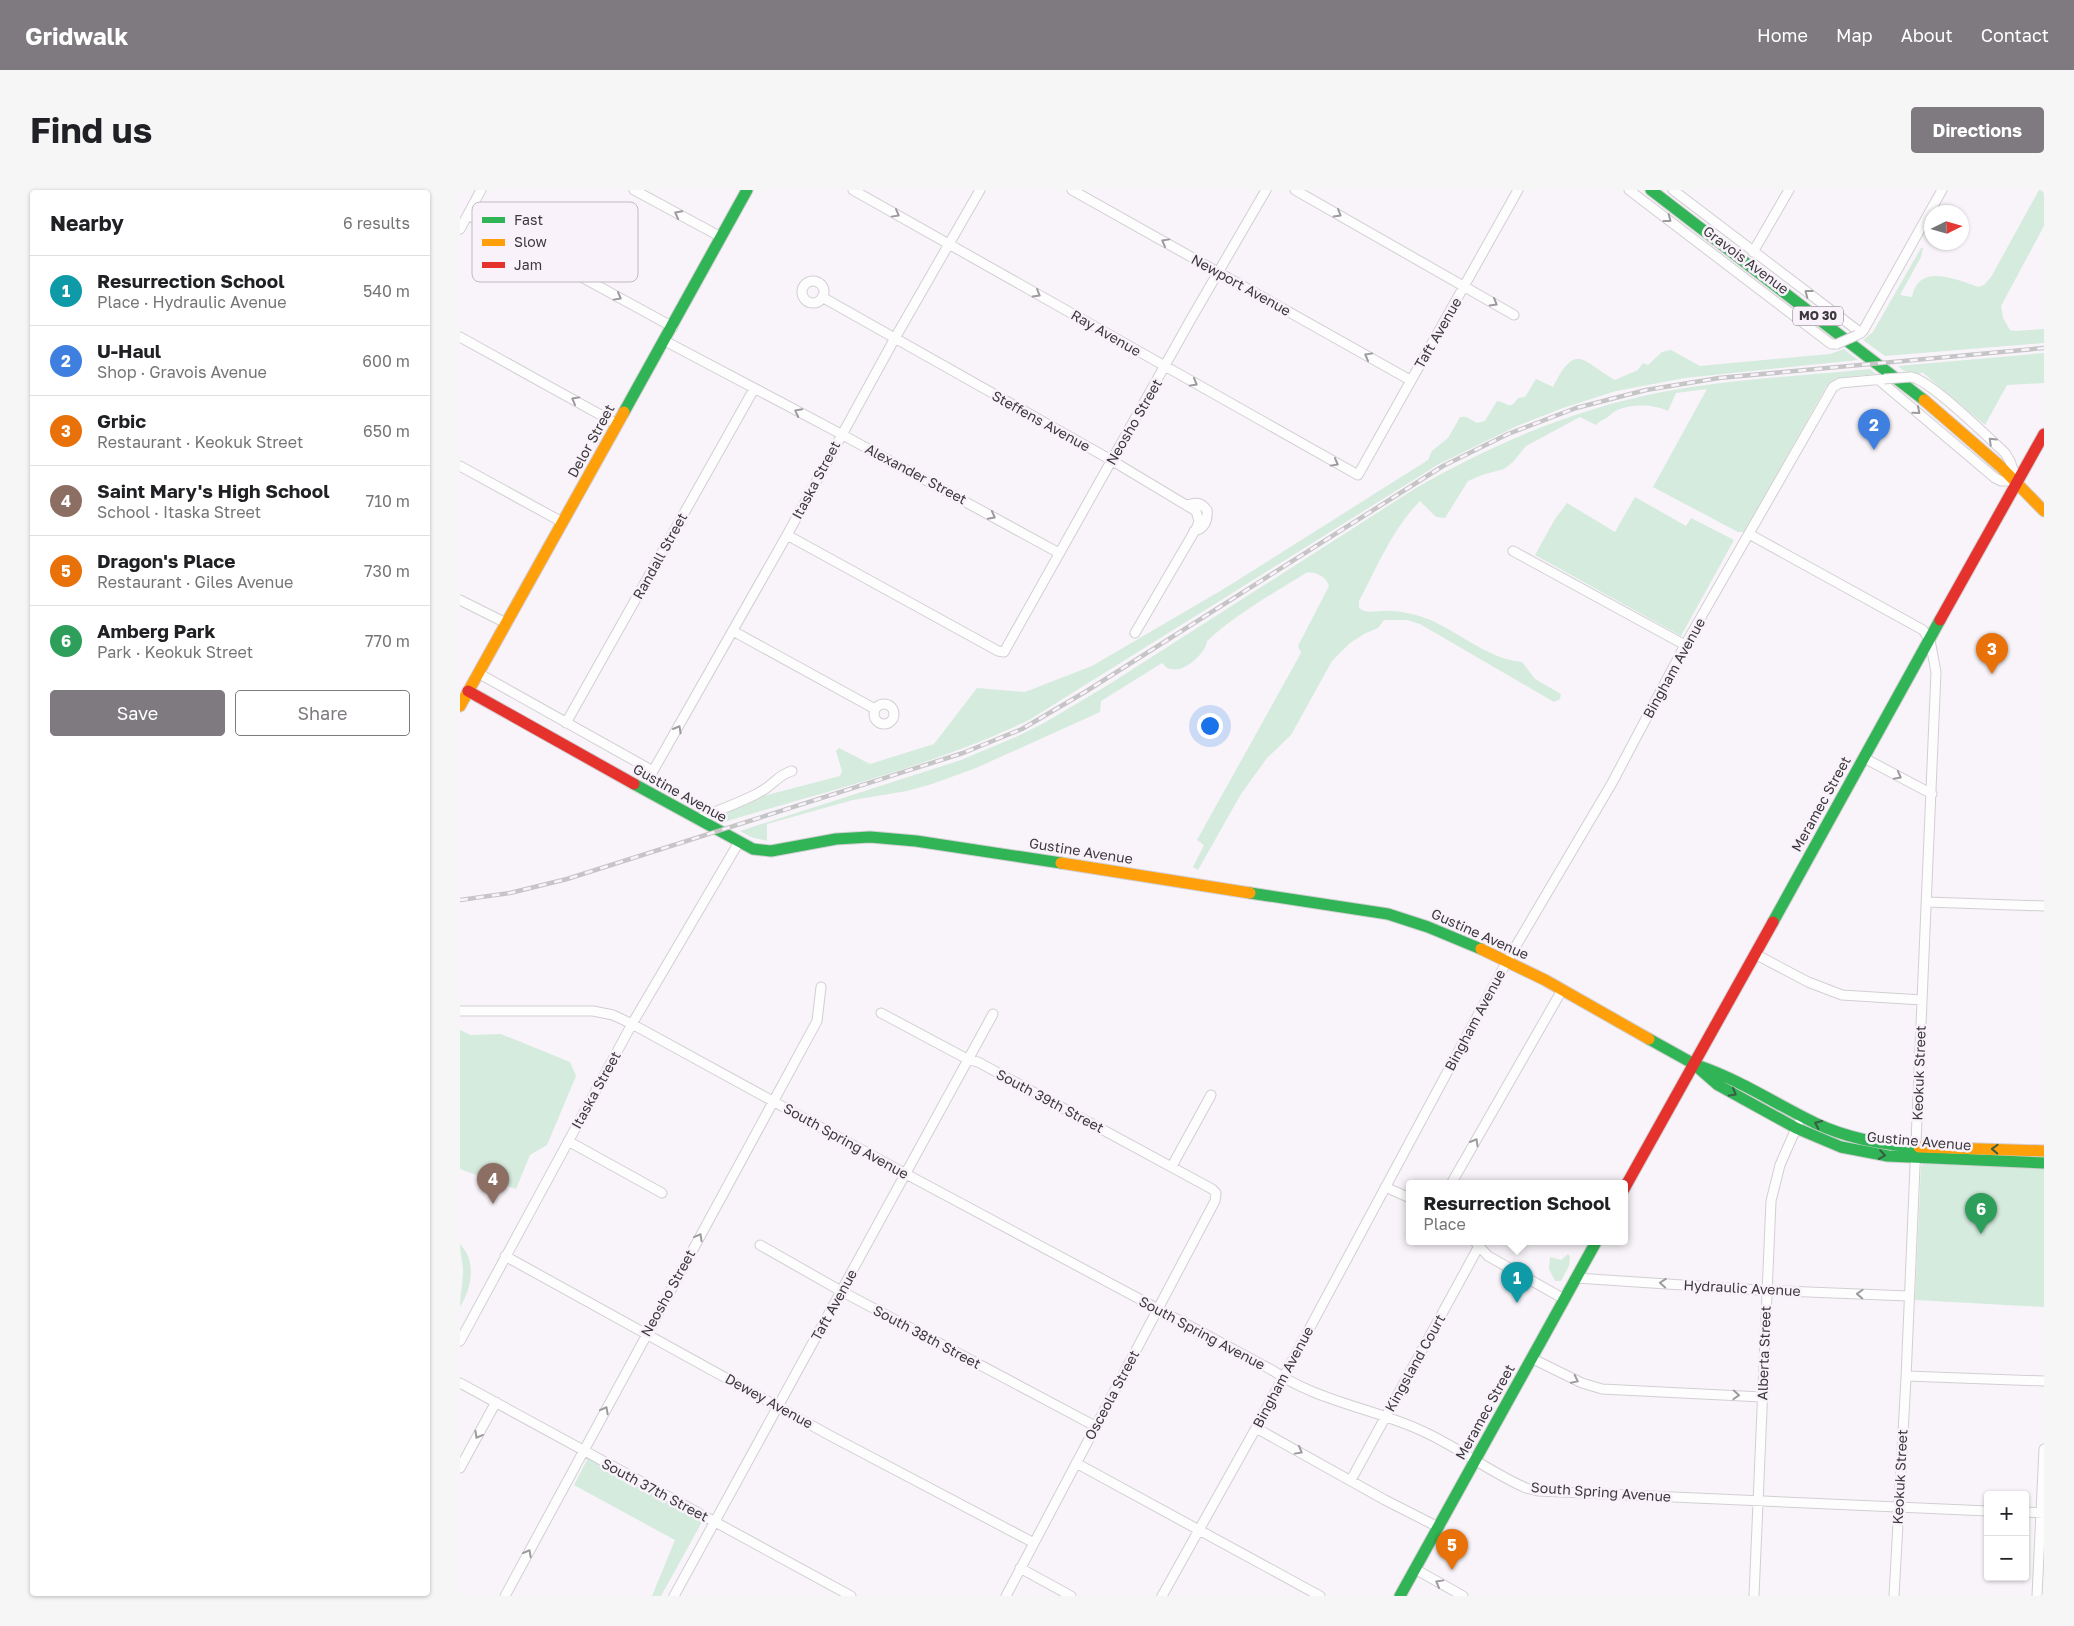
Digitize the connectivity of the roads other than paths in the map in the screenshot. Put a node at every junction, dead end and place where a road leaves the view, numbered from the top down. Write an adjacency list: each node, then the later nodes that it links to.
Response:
1 (481, 190): 15 (street)
2 (634, 190): 20 (street, one-way to 2)
3 (748, 190): 20 (street, Delor Street)
4 (853, 190): 21 (street, Ray Avenue, one-way to 21)
5 (980, 190): 21 (street, Itaska Street)
6 (1072, 190): 23 (street, Newport Avenue, one-way to 6)
7 (1266, 190): 23 (street, Neosho Street)
8 (1295, 190): 25 (street, one-way to 25)
9 (1629, 190): 29 (street, Gravois Avenue, one-way to 29, bridge)
10 (1651, 190): 43 (street, Gravois Avenue / MO 30)
11 (1673, 190): 22 (street, Gravois Avenue)
12 (1789, 190): 22 (street)
13 (1942, 190): 29 (street)
14 (1516, 191): 25 (street, Taft Avenue)
15 (475, 202)
16 (472, 207): 17 (street)
17 (468, 215): 18 (street, one-way to 18); 19 (street)
18 (472, 217)
19 (460, 229)
20 (721, 238): 28 (street, Delor Street)
21 (949, 244): 31 (street, Itaska Street); 33 (street, Ray Avenue, one-way to 33)
22 (1753, 252): 29 (street, Gravois Avenue, one-way to 22)
23 (1219, 273): 33 (street, Neosho Street); 34 (street, Newport Avenue, one-way to 23)
24 (591, 282): 28 (street, one-way to 28)
25 (1465, 287): 27 (street, one-way to 27); 34 (street, Taft Avenue)
26 (822, 297): 31 (street, Steffens Avenue)
27 (1514, 315)
28 (673, 327): 32 (street, Delor Street)
29 (1859, 334)
30 (460, 337): 37 (street, one-way to 30)
31 (895, 338): 38 (street, Itaska Street); 40 (street, Steffens Avenue)
32 (665, 341): 36 (street, Alexander Street); 37 (street, Delor Street)
33 (1165, 367): 40 (street, Neosho Street); 42 (street, Ray Avenue, one-way to 42)
34 (1410, 380): 42 (street, Taft Avenue)
35 (1881, 380): 43 (street, one-way to 43); 43 (street, Gravois Avenue, one-way to 35, bridge); 46 (street, Bingham Avenue)
36 (754, 389): 38 (street, Alexander Street, one-way to 36); 60 (street, Randall Street)
37 (617, 424): 45 (street, Delor Street)
38 (841, 434): 47 (street, Itaska Street); 49 (street, Alexander Street, one-way to 49)
39 (2044, 434): 43 (street, Meramec Street)
40 (1112, 460): 49 (street, Neosho Street); 53 (street, Steffens Avenue)
41 (460, 466): 45 (street)
42 (1358, 475)
43 (2017, 481): 44 (street, Gravois Avenue / MO 30); 54 (street, Meramec Street)
44 (2044, 510)
45 (562, 522): 51 (street, Delor Street)
46 (1750, 534): 54 (street); 55 (street, Bingham Avenue)
47 (787, 535): 49 (street, Neosho Street); 52 (street, Itaska Street)
48 (1513, 551): 55 (street)
49 (1059, 553)
50 (460, 600): 51 (street)
51 (506, 623): 56 (street, Delor Street)
52 (733, 631): 59 (street); 60 (street, Itaska Street, one-way to 52)
53 (1135, 633)
54 (1930, 640): 61 (street, Meramec Street); 63 (street, Keokuk Street)
55 (1685, 646): 69 (street, Bingham Avenue)
56 (478, 673): 57 (street, Delor Street); 60 (street)
57 (468, 691): 58 (street, Delor Street); 64 (street, Gustine Avenue)
58 (460, 706)
59 (875, 709)
60 (566, 723)
61 (1864, 758): 63 (street, one-way to 63); 68 (street, Meramec Street)
62 (792, 771): 64 (street)
63 (1932, 794): 66 (street, Keokuk Street)
64 (696, 819): 65 (street, Gustine Avenue)
65 (739, 842): 69 (street, Gustine Avenue); 76 (street, Itaska Street)
66 (1927, 902): 67 (street); 72 (street, Keokuk Street)
67 (2044, 906)
68 (1755, 954): 72 (street); 78 (street, Meramec Street)
69 (1507, 961): 71 (street, Gustine Avenue); 91 (street, Bingham Avenue)
70 (821, 987): 80 (street, Neosho Street)
71 (1562, 990): 78 (street, Gustine Avenue); 89 (street, one-way to 71)
72 (1922, 1000): 85 (street, Keokuk Street)
73 (460, 1011): 76 (street, South Spring Avenue)
74 (881, 1013): 77 (street, South 39th Street)
75 (994, 1014): 77 (street, Taft Avenue)
76 (632, 1024): 80 (street, South Spring Avenue); 83 (street, Itaska Street)
77 (969, 1060): 87 (street, South 39th Street); 88 (street, Taft Avenue)
78 (1694, 1064): 81 (street, Gustine Avenue); 82 (street, Gustine Avenue, one-way to 82); 90 (street, Meramec Street)
79 (1211, 1095): 87 (street)
80 (774, 1101): 88 (street, South Spring Avenue); 106 (street, Neosho Street, one-way to 80)
81 (1802, 1116): 82 (street, Alberta Street); 85 (street, Gustine Avenue, one-way to 81)
82 (1796, 1128): 85 (street, Gustine Avenue, one-way to 85); 101 (street, Alberta Street)
83 (568, 1141): 92 (street); 99 (street, Itaska Street)
84 (2044, 1151): 85 (street, Gustine Avenue, one-way to 85)
85 (1916, 1152): 86 (street, Gustine Avenue); 103 (street, Keokuk Street)
86 (2044, 1163)
87 (1172, 1166): 93 (street, South 39th Street)
88 (906, 1174): 102 (street, Taft Avenue); 105 (street, South Spring Avenue)
89 (1453, 1180)
90 (1628, 1182)
91 (1385, 1186): 94 (street); 110 (street, Bingham Avenue)
92 (662, 1193)
93 (1216, 1194): 105 (street, Osceola Street)
94 (1406, 1196)
95 (760, 1245): 102 (street, South 38th Street)
96 (1476, 1245): 116 (street, Kingsland Court)
97 (1478, 1245): 104 (street)
98 (1594, 1245): 100 (street, Meramec Street)
99 (505, 1256): 106 (street, Dewey Avenue); 107 (street, Itaska Street)
100 (1576, 1278): 101 (street, Hydraulic Avenue, one-way to 100); 104 (street, Meramec Street)
101 (1767, 1290): 103 (street, Hydraulic Avenue, one-way to 101); 113 (street, Alberta Street)
102 (841, 1291): 115 (street, Taft Avenue); 117 (street, South 38th Street)
103 (1908, 1296): 109 (street, Keokuk Street)
104 (1564, 1298): 108 (street, Meramec Street)
105 (1157, 1309): 110 (street, South Spring Avenue); 117 (street, Osceola Street)
106 (646, 1333): 115 (street, Dewey Avenue); 120 (street, Neosho Street, one-way to 106)
107 (460, 1341)
108 (1531, 1358): 113 (street, one-way to 113); 121 (street, Meramec Street)
109 (1906, 1376): 111 (street); 126 (street, Keokuk Street)
110 (1282, 1377): 116 (street, South Spring Avenue); 118 (street, Bingham Avenue)
111 (2044, 1381)
112 (460, 1383): 114 (street, South 37th Street)
113 (1762, 1397): 125 (street, Alberta Street)
114 (496, 1402): 120 (street, South 37th Street); 123 (street, one-way to 123)
115 (777, 1406): 130 (street, Taft Avenue); 133 (street, Dewey Avenue)
116 (1386, 1416): 121 (street, South Spring Avenue); 124 (street, Kingsland Court)
117 (1095, 1426): 122 (street, Osceola Street)
118 (1256, 1428): 124 (street, one-way to 124); 132 (street, Bingham Avenue)
119 (2044, 1449): 129 (street)
120 (583, 1451): 130 (street, South 37th Street); 136 (street, Neosho Street, one-way to 120)
121 (1475, 1460): 125 (street, South Spring Avenue); 131 (street, Meramec Street)
122 (1076, 1463): 132 (street); 133 (street, Osceola Street)
123 (460, 1468)
124 (1350, 1480): 131 (street)
125 (1757, 1501): 126 (street, South Spring Avenue); 145 (street, Alberta Street)
126 (1897, 1508): 127 (street, South Spring Avenue); 146 (street, Keokuk Street)
127 (1984, 1511)
128 (2029, 1512): 129 (street)
129 (2042, 1513): 147 (street)
130 (714, 1522): 137 (street, Taft Avenue); 138 (street, South 37th Street)
131 (1438, 1527): 135 (street, Meramec Street)
132 (1200, 1530): 141 (street, Bingham Avenue); 142 (street)
133 (1034, 1543): 134 (street, Osceola Street)
134 (1020, 1568): 139 (street, Osceola Street); 140 (street)
135 (1415, 1569): 143 (street, Meramec Street); 144 (street, one-way to 135)
136 (505, 1596)
137 (674, 1596)
138 (851, 1596)
139 (1006, 1596)
140 (1071, 1596)
141 (1162, 1596)
142 (1320, 1596)
143 (1400, 1596)
144 (1464, 1596)
145 (1754, 1596)
146 (1894, 1596)
147 (2037, 1596)

